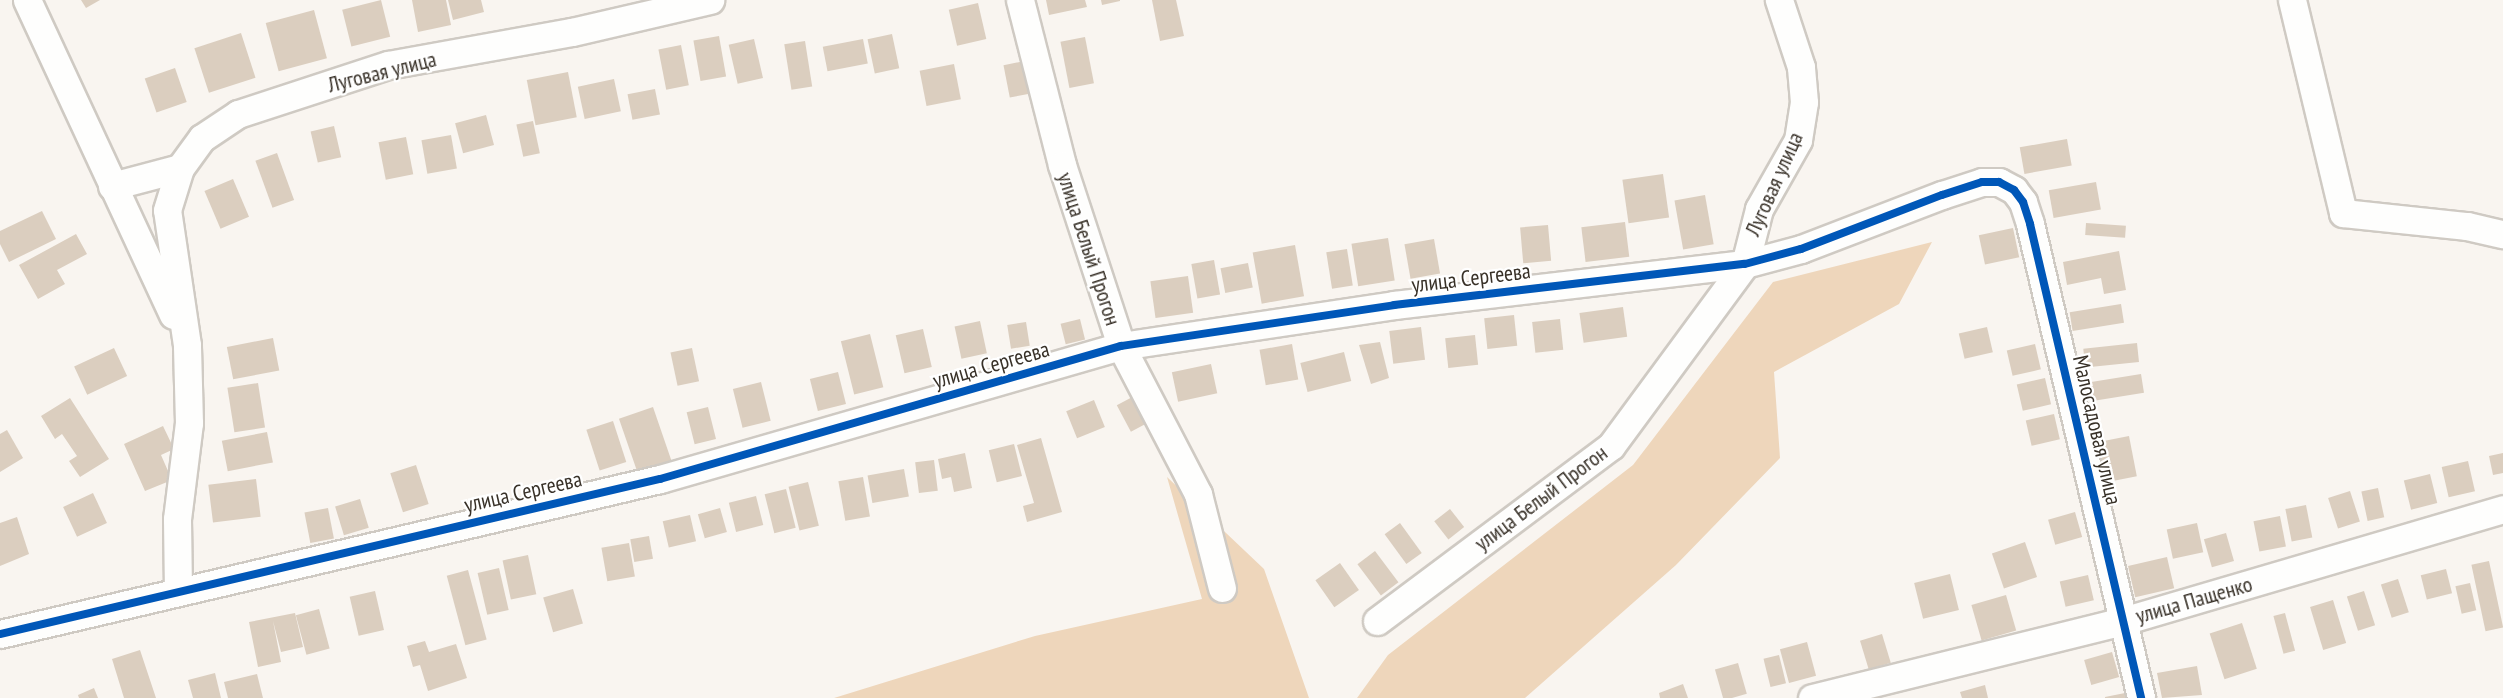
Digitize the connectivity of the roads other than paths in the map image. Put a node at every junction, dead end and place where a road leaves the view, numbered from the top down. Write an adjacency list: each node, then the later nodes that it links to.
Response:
1 (27, 0): 8 (street)
2 (710, 0): 6 (street, Луговая улица)
3 (1020, 0): 12 (street, улица Белый Прогон)
4 (1779, 0): 10 (street, Луговая улица)
5 (2292, 0): 9 (street)
6 (180, 168): 8 (street); 11 (street, Луговая улица)
7 (1999, 182): 10 (street, улица Сергеева); 17 (street, Малосадовая улица)
8 (112, 186): 11 (street)
9 (2503, 234)
10 (1745, 264): 12 (street, улица Сергеева); 16 (street, улица Белый Прогон)
11 (187, 345): 15 (street, Луговая улица)
12 (1121, 346): 14 (street, улица Белый Прогон); 15 (street, улица Сергеева)
13 (2503, 509): 17 (street, улица Пащенко)
14 (1221, 588)
15 (178, 591): 18 (street, улица Сергеева)
16 (1377, 621)
17 (2123, 621): 19 (street, улица Пащенко); 20 (street, Малосадовая улица)
18 (0, 634)
19 (1812, 698)
20 (2141, 698)

